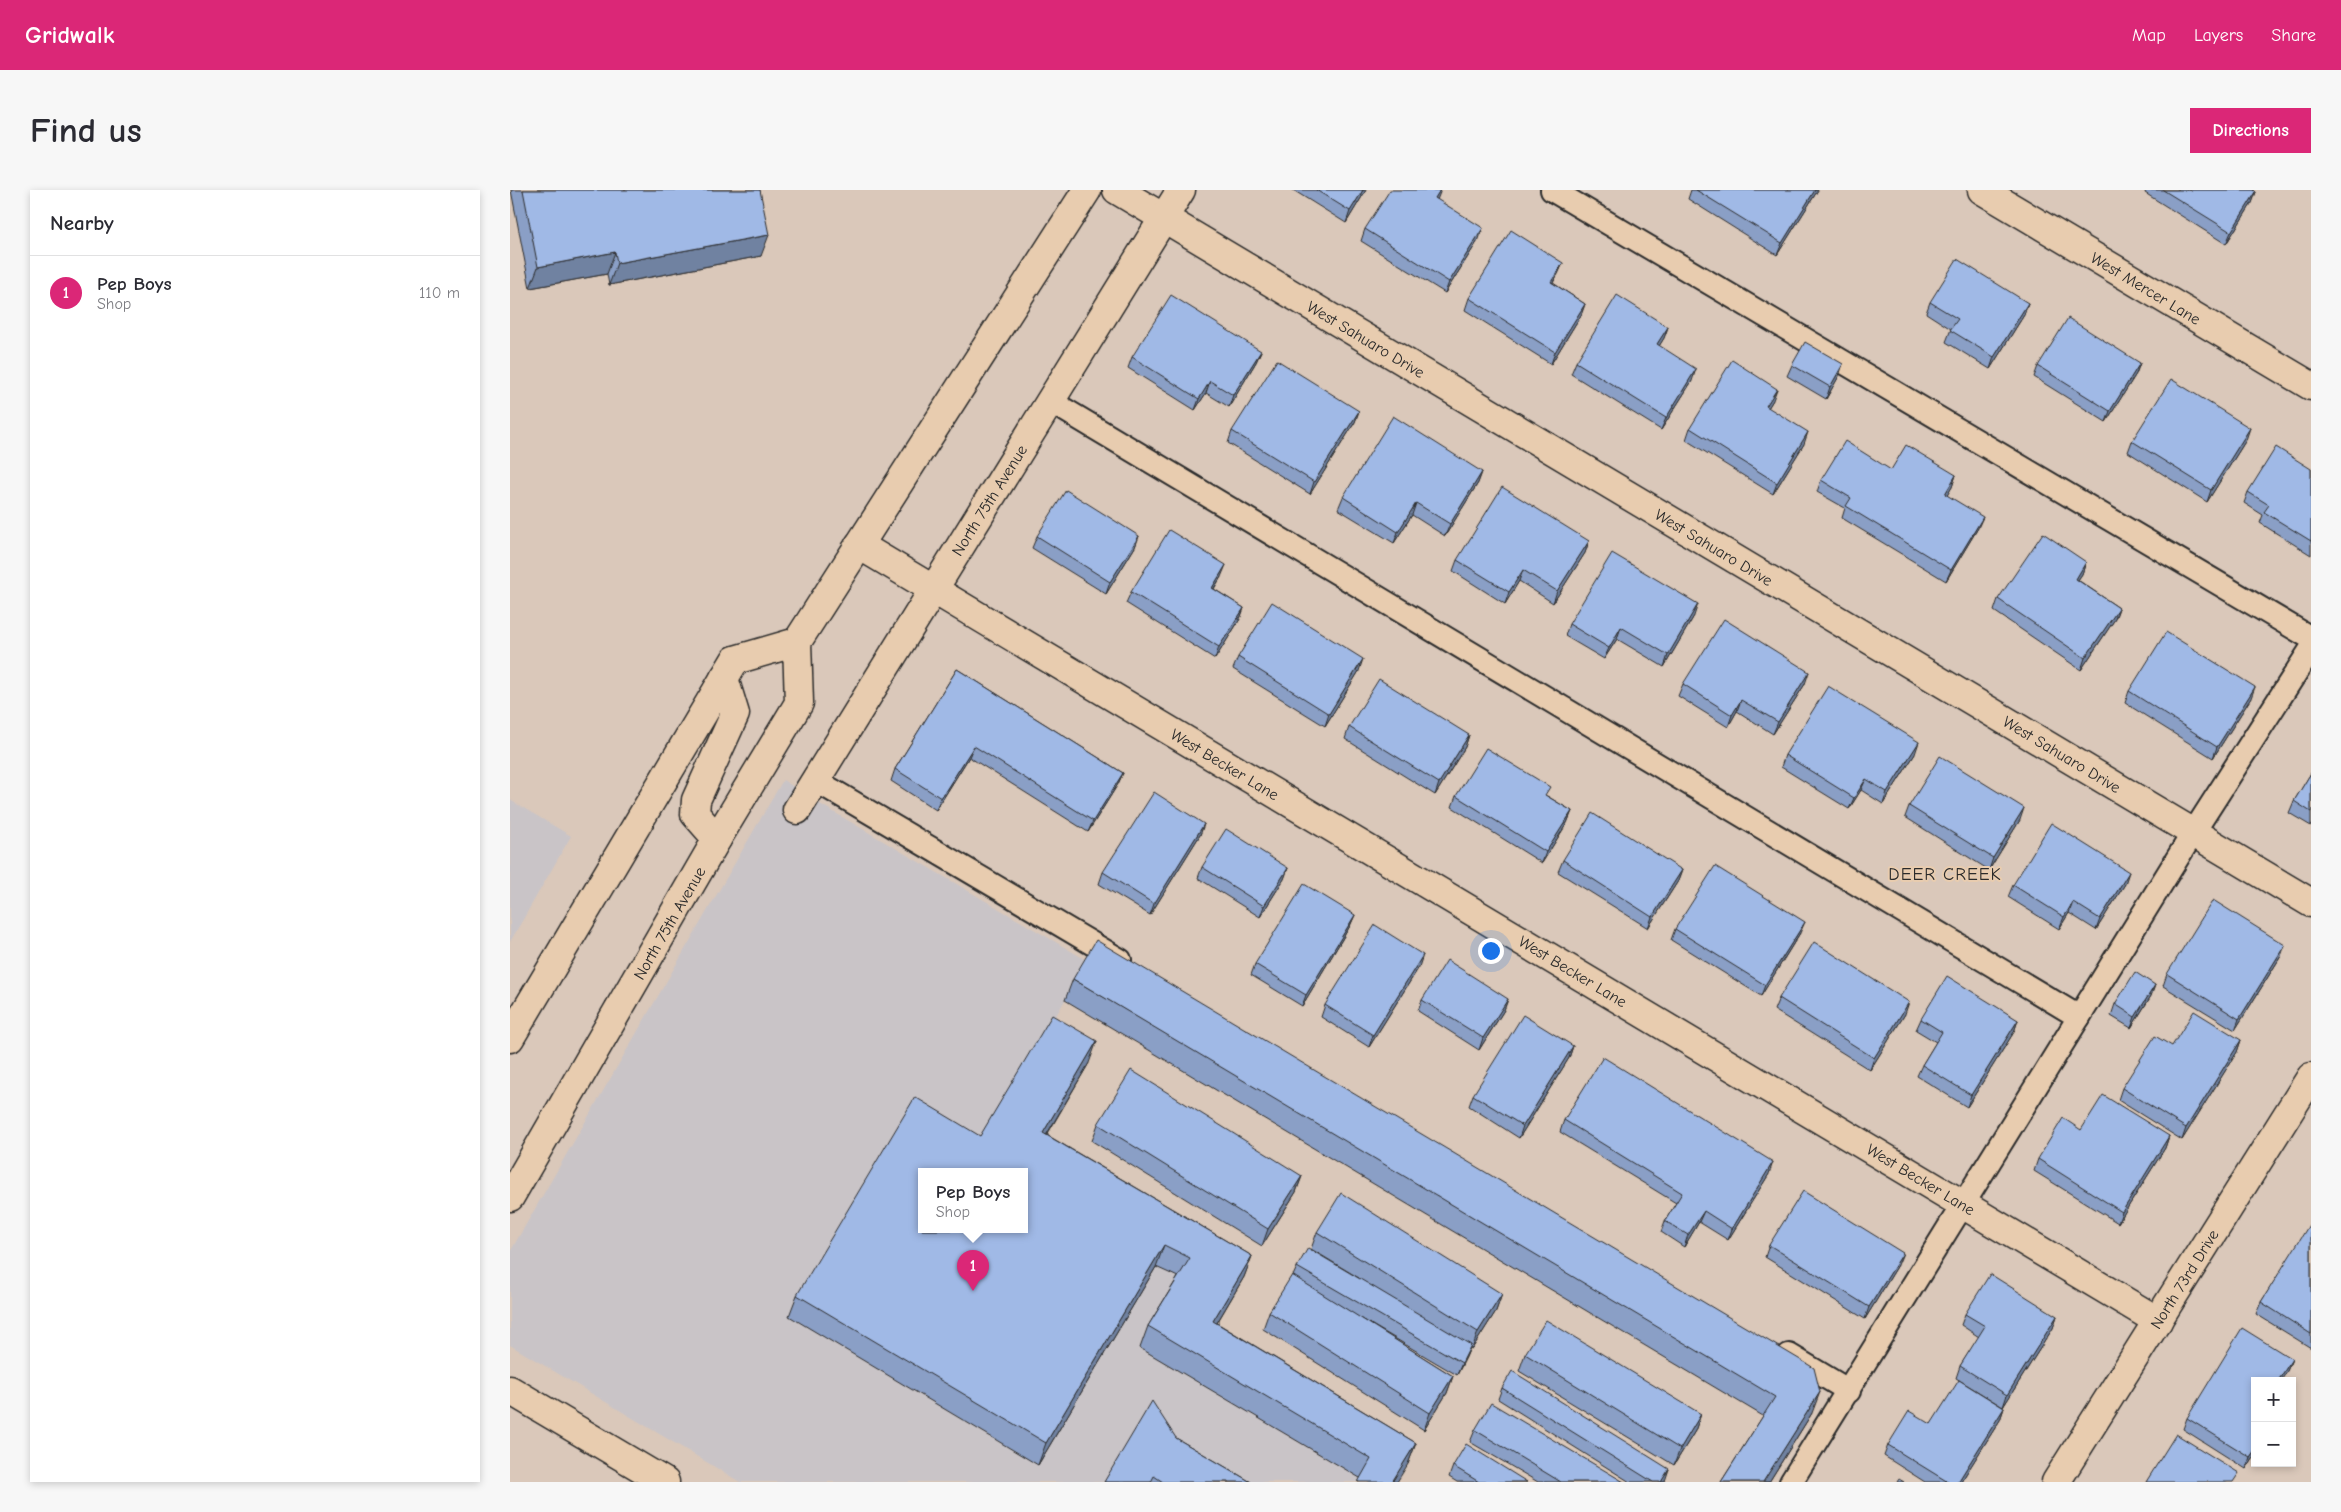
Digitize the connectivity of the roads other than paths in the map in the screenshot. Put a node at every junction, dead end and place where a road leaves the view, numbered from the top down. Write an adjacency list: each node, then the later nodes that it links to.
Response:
1 (1087, 190): 9 (street)
2 (1117, 190): 6 (street, West Sahuaro Drive)
3 (1181, 190): 6 (street, North 75th Avenue)
4 (1552, 190): 11 (lane)
5 (1982, 190): 7 (street, West Mercer Lane)
6 (1163, 219): 8 (street, North 75th Avenue); 17 (street, West Sahuaro Drive)
7 (2311, 386)
8 (1050, 401): 10 (street, North 75th Avenue); 21 (lane)
9 (859, 545): 10 (street, West Becker Lane); 12 (street)
10 (934, 588): 15 (street, North 75th Avenue); 25 (street, West Becker Lane)
11 (2311, 638)
12 (796, 642): 14 (street); 18 (street, North 75th Avenue)
13 (2311, 649): 17 (lane)
14 (724, 678): 18 (street); 22 (street)
15 (815, 780): 16 (street, North 75th Avenue); 20 (lane)
16 (797, 810)
17 (2193, 832): 19 (street, West Sahuaro Drive); 21 (lane)
18 (717, 840): 24 (street, North 75th Avenue)
19 (2311, 903)
20 (1140, 971)
21 (2080, 1017): 25 (lane)
22 (510, 1038)
23 (2311, 1077): 26 (street, North 73rd Drive)
24 (510, 1198)
25 (1964, 1205): 26 (street, West Becker Lane); 29 (lane)
26 (2158, 1321): 32 (street, North 73rd Drive)
27 (1772, 1345): 29 (lane)
28 (510, 1390): 30 (street)
29 (1849, 1390): 31 (lane)
30 (665, 1482)
31 (1791, 1482)
32 (2056, 1482)

